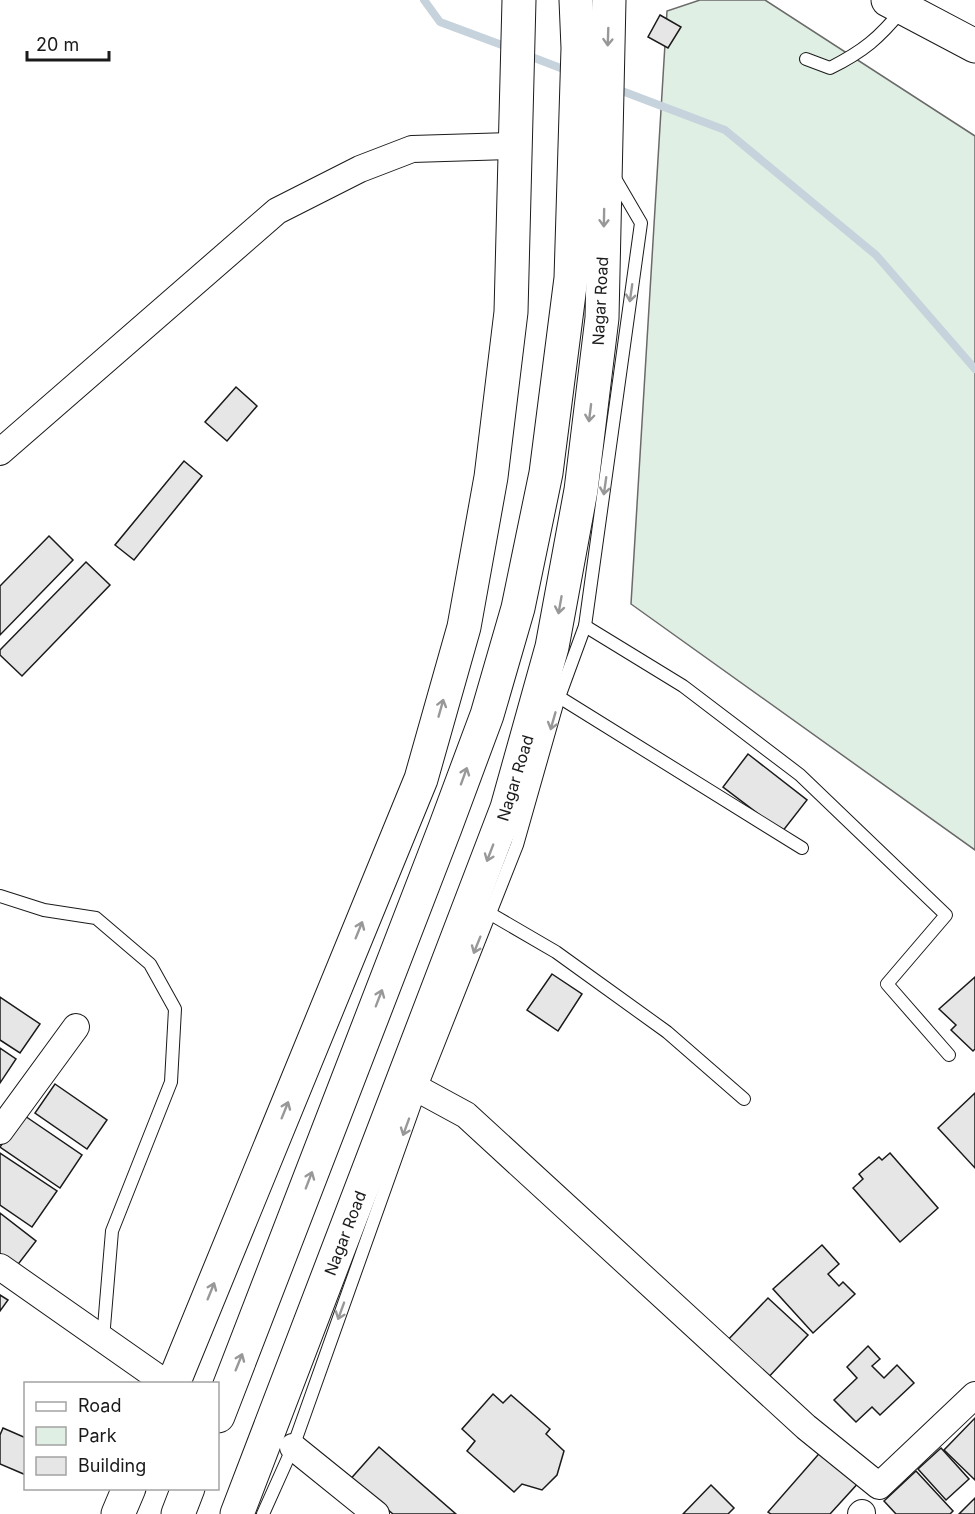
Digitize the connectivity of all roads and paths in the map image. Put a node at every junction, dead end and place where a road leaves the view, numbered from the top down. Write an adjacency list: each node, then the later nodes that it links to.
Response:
1 (519, 0): 8 (main road)
2 (576, 0): 7 (main road)
3 (609, 0): 7 (main road, Nagar Road, one-way to 7)
4 (896, 4): 5 (main road); 6 (lane)
5 (975, 46)
6 (806, 59)
7 (597, 88): 9 (main road, Nagar Road); 26 (main road, one-way to 7)
8 (514, 146): 10 (street); 24 (main road, one-way to 8)
9 (605, 161): 11 (lane, one-way to 11); 32 (main road, Nagar Road, one-way to 32)
10 (0, 452)
11 (585, 626): 12 (lane); 17 (lane)
12 (559, 697): 13 (lane); 15 (lane, one-way to 15)
13 (802, 848)
14 (0, 896): 22 (lane)
15 (489, 913): 18 (lane, one-way to 18); 19 (lane)
16 (76, 1027): 20 (street)
17 (949, 1055)
18 (420, 1090): 25 (street); 27 (lane, one-way to 27)
19 (744, 1099)
20 (0, 1131)
21 (0, 1267): 22 (street)
22 (103, 1339): 23 (street)
23 (166, 1382)
24 (173, 1382)
25 (975, 1395)
26 (219, 1413)
27 (293, 1446): 33 (lane); 34 (street)
28 (128, 1490): 30 (main road)
29 (187, 1490): 31 (main road)
30 (118, 1514)
31 (178, 1514)
32 (237, 1514)
33 (263, 1514)
34 (375, 1514)

